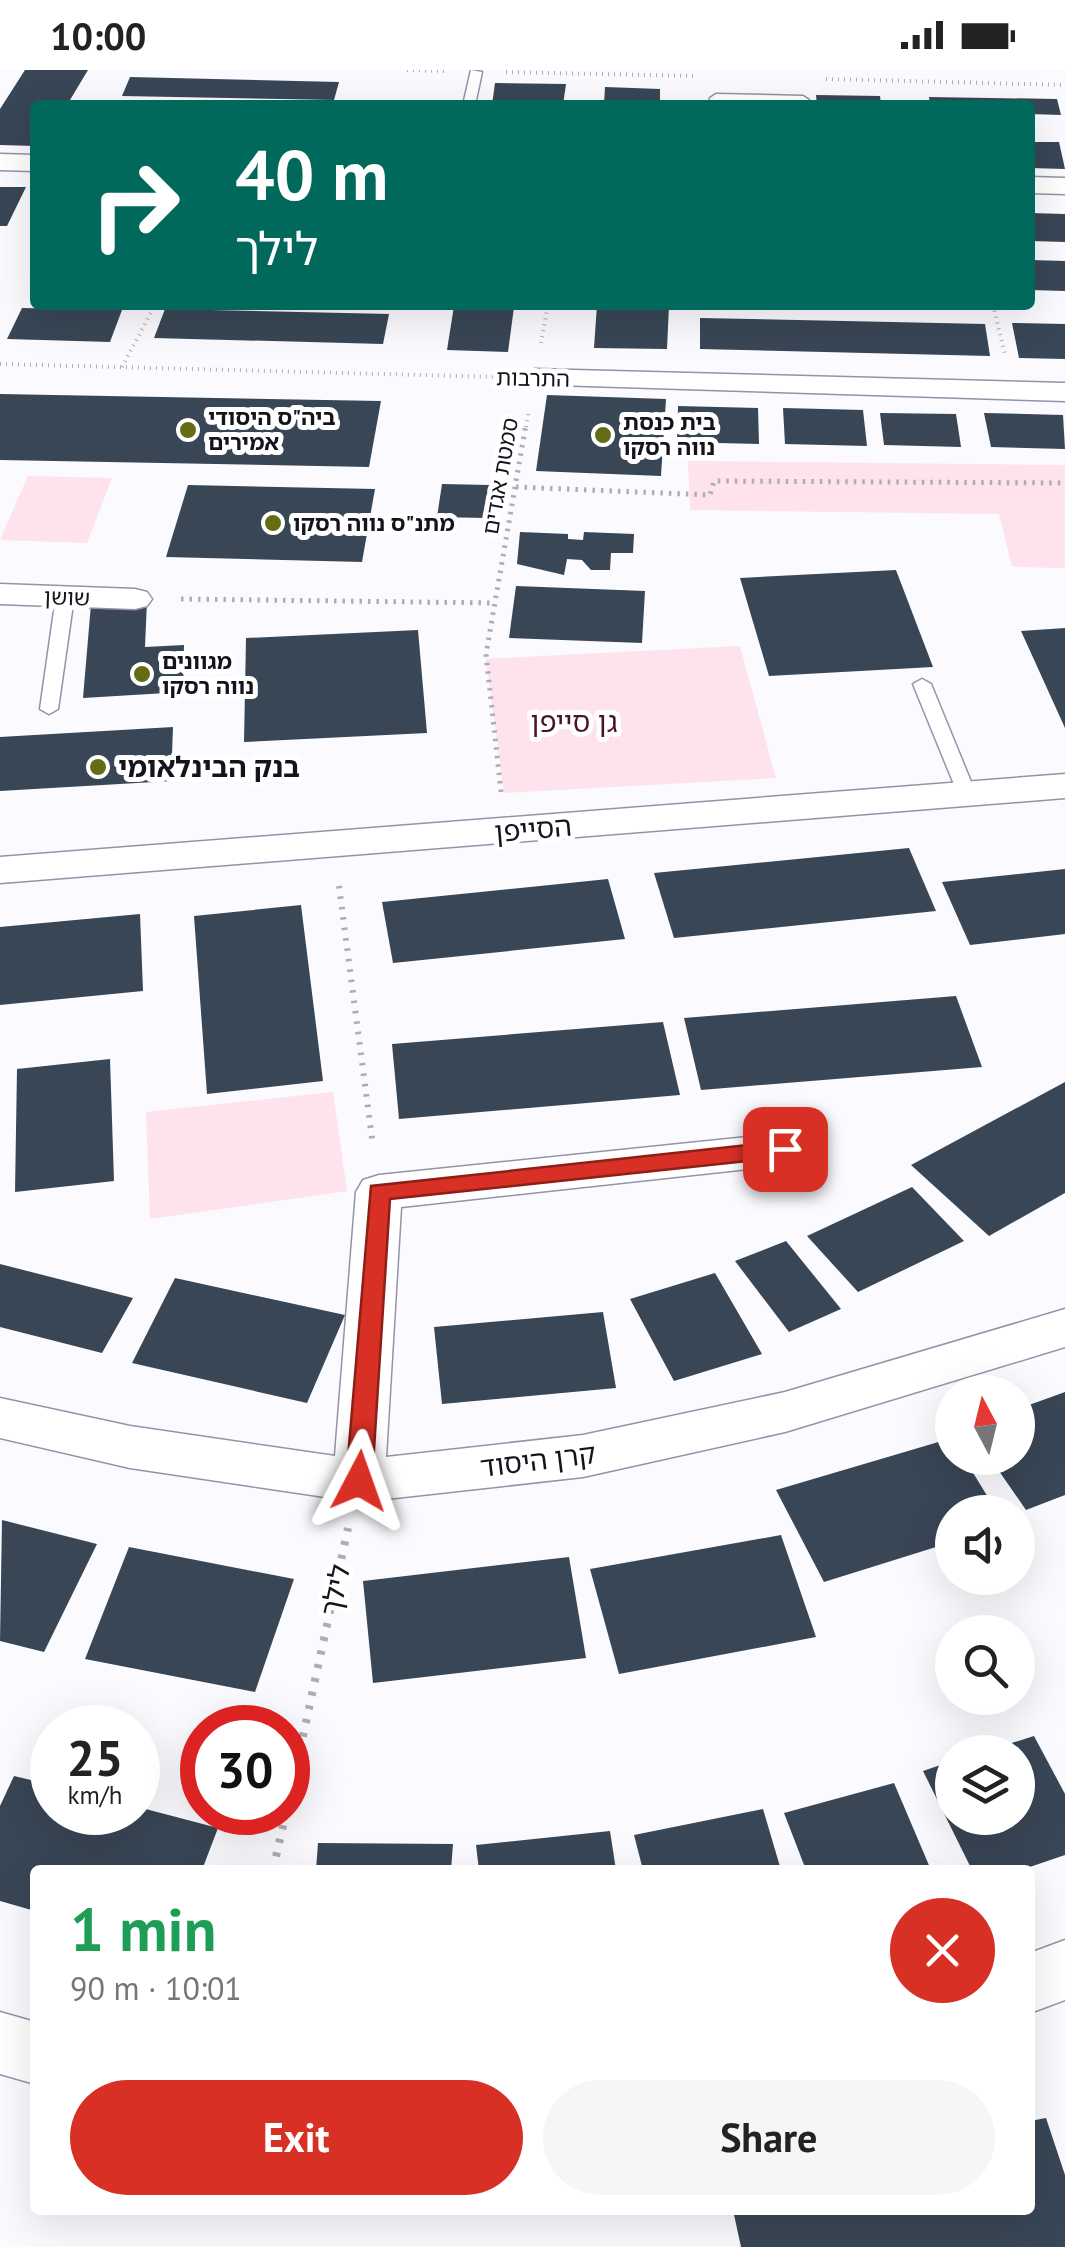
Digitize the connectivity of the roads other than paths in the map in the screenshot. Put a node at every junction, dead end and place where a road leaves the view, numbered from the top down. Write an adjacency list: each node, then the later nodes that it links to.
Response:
1 (476, 72): 2 (lane)
2 (470, 100)
3 (716, 100): 4 (lane)
4 (803, 100)
5 (0, 162): 6 (street)
6 (30, 163)
7 (1035, 185): 8 (street)
8 (1065, 186)
9 (535, 378): 10 (street, התרבות)
10 (1065, 392)
11 (0, 594): 12 (street, שושן)
12 (65, 596): 13 (street, שושן); 15 (lane)
13 (135, 599)
14 (922, 684): 17 (lane)
15 (48, 709)
16 (1065, 786): 17 (street, הסייפן)
17 (967, 794): 18 (street, הסייפן)
18 (0, 870)
19 (785, 1149): 22 (street)
20 (1065, 1328): 22 (street, קרן היסוד)
21 (0, 1418): 22 (street, קרן היסוד)
22 (359, 1481)
23 (1065, 1970): 24 (street)
24 (1035, 1981)
25 (0, 2043): 26 (street)
26 (30, 2052)

